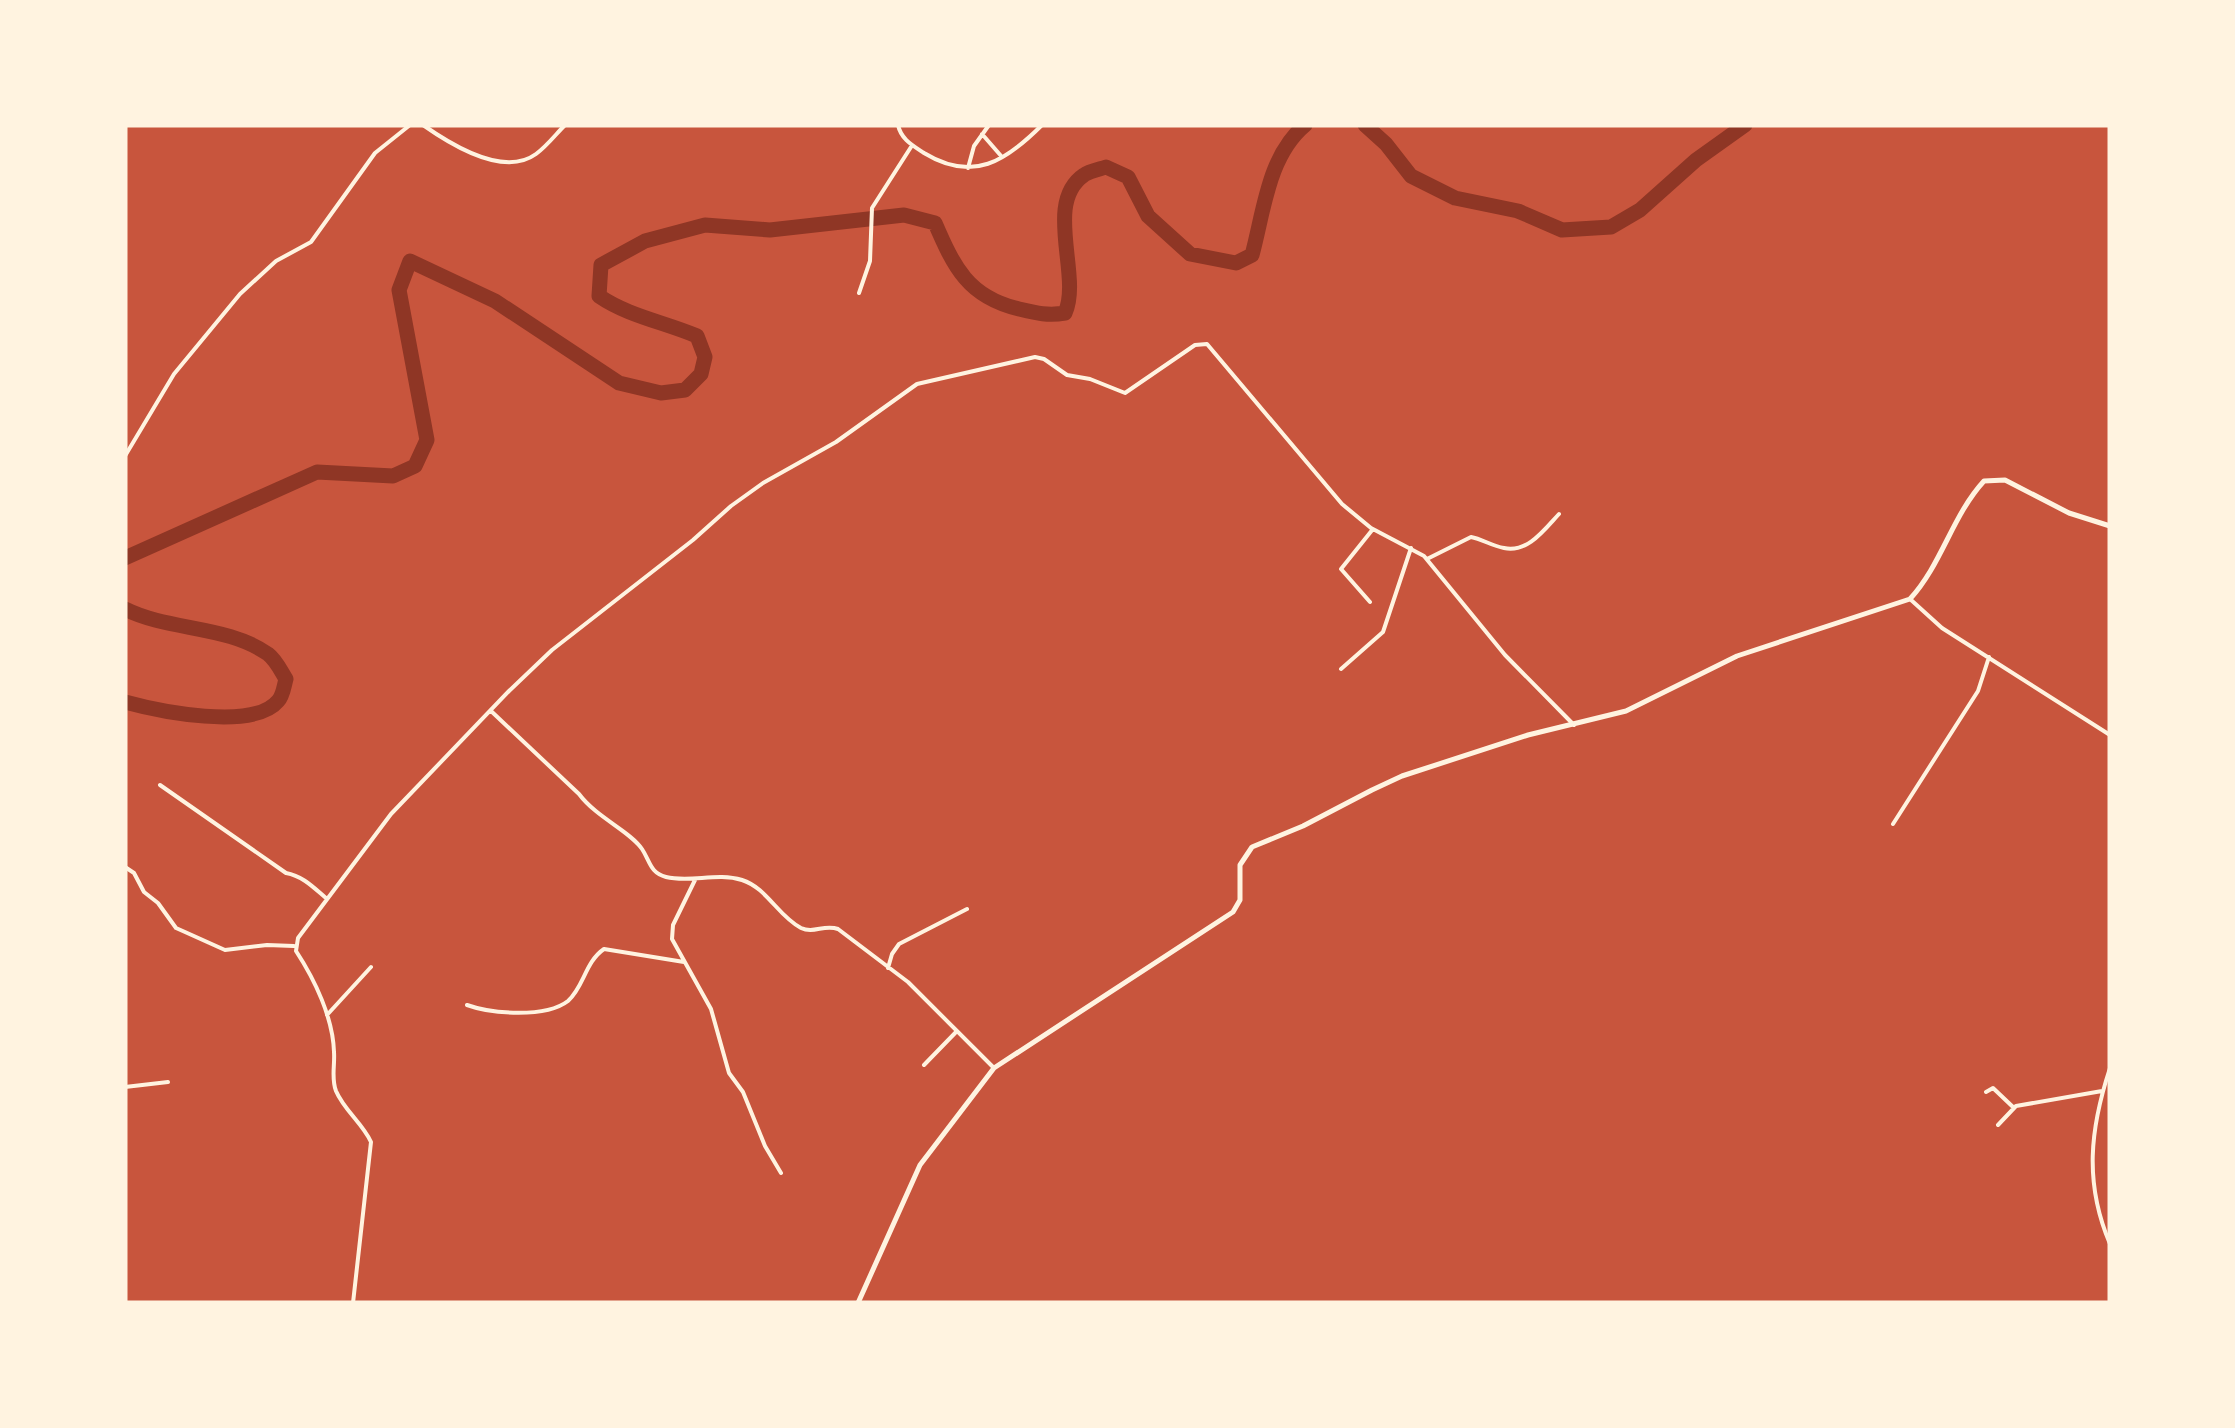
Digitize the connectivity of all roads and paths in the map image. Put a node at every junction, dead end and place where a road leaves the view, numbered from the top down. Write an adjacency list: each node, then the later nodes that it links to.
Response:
1 (410, 125): 12 (street)
2 (424, 125): 3 (street)
3 (565, 125)
4 (898, 125): 8 (street)
5 (988, 125): 7 (street)
6 (1042, 125): 9 (street)
7 (982, 134): 9 (street); 10 (street)
8 (912, 145): 10 (street); 11 (street)
9 (1002, 158): 10 (street)
10 (968, 168)
11 (859, 293)
12 (125, 456)
13 (1560, 514): 17 (street)
14 (2110, 526): 18 (street)
15 (1373, 529): 16 (street); 19 (street); 22 (street)
16 (1414, 550): 17 (street); 21 (street)
17 (1425, 558): 23 (street)
18 (1910, 599): 20 (street); 23 (street)
19 (1370, 602)
20 (1989, 657): 24 (street); 26 (street)
21 (1341, 669)
22 (491, 710): 28 (street); 29 (street)
23 (1574, 725): 39 (street)
24 (2110, 735)
25 (160, 785): 29 (street)
26 (1893, 824)
27 (125, 867): 31 (street)
28 (696, 878): 32 (street); 34 (street)
29 (327, 900): 31 (street)
30 (966, 908): 34 (street)
31 (295, 946): 36 (street)
32 (684, 962): 35 (street); 47 (street)
33 (371, 967): 36 (street)
34 (888, 968): 37 (street)
35 (468, 1005)
36 (326, 1016): 49 (street)
37 (957, 1031): 38 (street); 39 (street)
38 (924, 1065)
39 (994, 1068): 50 (street)
40 (2110, 1068): 43 (street)
41 (168, 1082): 42 (street)
42 (125, 1087)
43 (2102, 1091): 45 (street); 48 (street)
44 (1986, 1092): 45 (street)
45 (2014, 1107): 46 (street)
46 (1998, 1125)
47 (781, 1173)
48 (2110, 1244)
49 (354, 1303)
50 (858, 1303)

